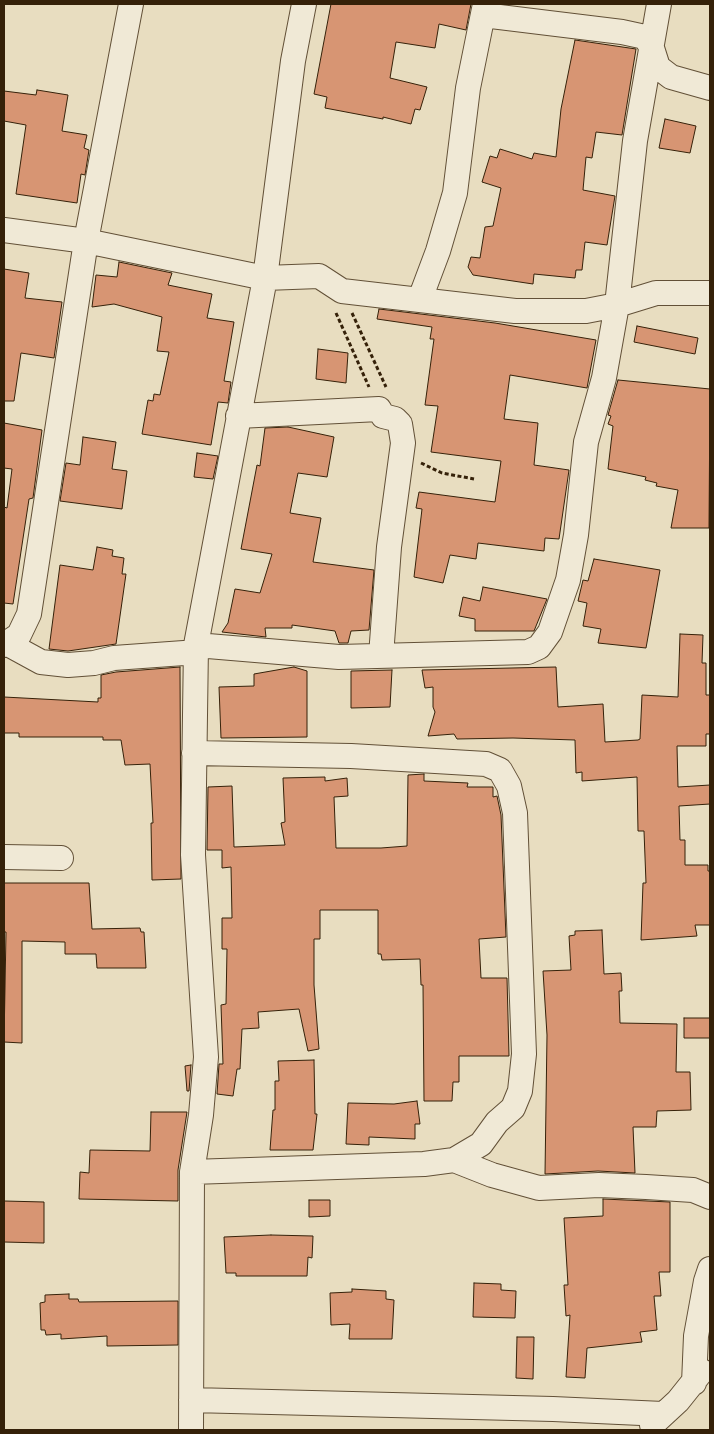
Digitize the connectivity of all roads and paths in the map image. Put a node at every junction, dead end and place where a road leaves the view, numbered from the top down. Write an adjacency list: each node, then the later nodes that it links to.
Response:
1 (130, 4): 8 (street)
2 (304, 4): 9 (street)
3 (659, 4): 5 (street)
4 (484, 9): 5 (street); 12 (street)
5 (652, 48): 6 (street); 13 (street)
6 (710, 88)
7 (4, 230): 8 (street)
8 (86, 241): 9 (street); 16 (street)
9 (265, 278): 10 (street); 14 (street)
10 (342, 291): 12 (street); 15 (path)
11 (710, 293): 13 (street)
12 (420, 300): 13 (street)
13 (617, 305): 18 (street)
14 (238, 416): 15 (street); 17 (street)
15 (395, 419): 18 (street)
16 (6, 645): 17 (street)
17 (197, 648): 18 (street); 19 (street)
18 (381, 656)
19 (194, 753): 22 (street); 23 (street)
20 (4, 857): 21 (street)
21 (61, 858)
22 (454, 1160): 23 (street); 24 (street)
23 (192, 1172): 28 (street)
24 (710, 1197)
25 (710, 1269): 27 (street)
26 (710, 1359): 27 (street)
27 (694, 1383): 29 (street)
28 (191, 1400): 29 (street); 30 (street)
29 (655, 1422)
30 (191, 1430)

